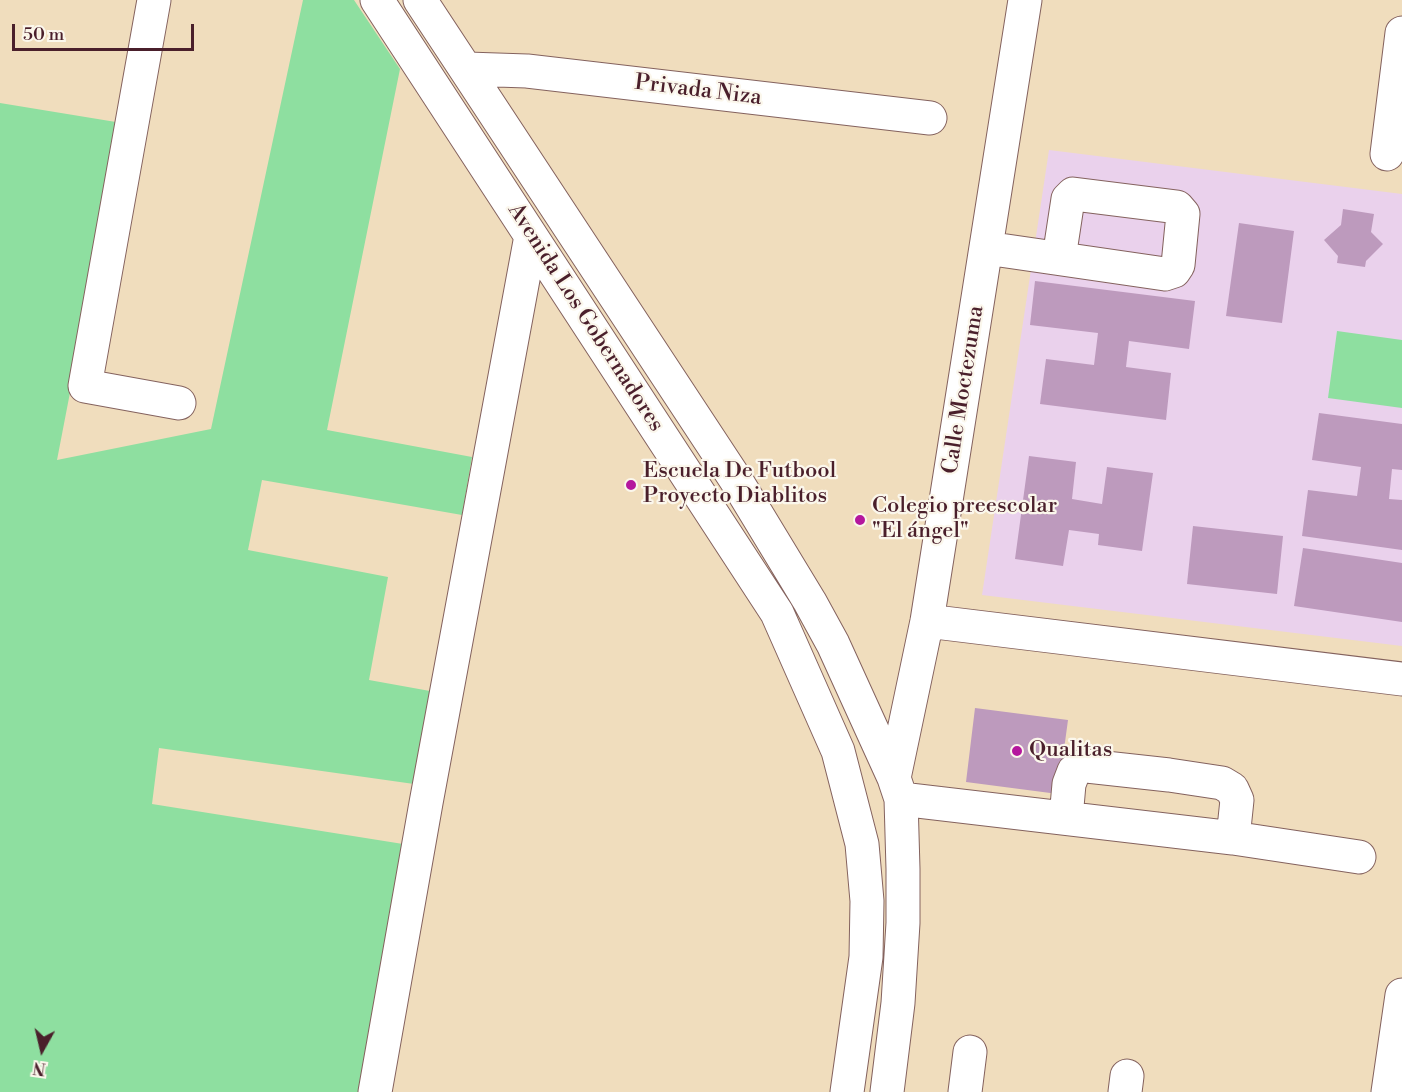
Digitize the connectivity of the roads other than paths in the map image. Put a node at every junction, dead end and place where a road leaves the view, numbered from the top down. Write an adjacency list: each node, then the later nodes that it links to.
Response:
1 (154, 0): 12 (street)
2 (420, 0): 6 (street, Avenida Los Gobernadores)
3 (1025, 0): 10 (street, Calle Moctezuma)
4 (390, 5): 9 (street, Avenida Los Gobernadores)
5 (1402, 33): 8 (street)
6 (467, 69): 7 (street, Privada Niza); 15 (street, Avenida Los Gobernadores)
7 (930, 118)
8 (1387, 154)
9 (531, 236): 22 (street); 23 (street, Avenida Los Gobernadores)
10 (986, 248): 11 (street); 13 (street, Calle Moctezuma)
11 (1059, 258)
12 (178, 404)
13 (927, 621): 14 (street); 15 (street, Calle Moctezuma)
14 (1402, 679)
15 (897, 789): 16 (street); 21 (street, Avenida Los Gobernadores)
16 (1066, 818): 17 (street); 17 (street)
17 (1233, 838): 18 (street)
18 (1359, 857)
19 (1402, 995): 25 (street)
20 (970, 1052): 24 (street)
21 (889, 1091)
22 (375, 1092)
23 (847, 1092)
24 (965, 1092)
25 (1388, 1092)

